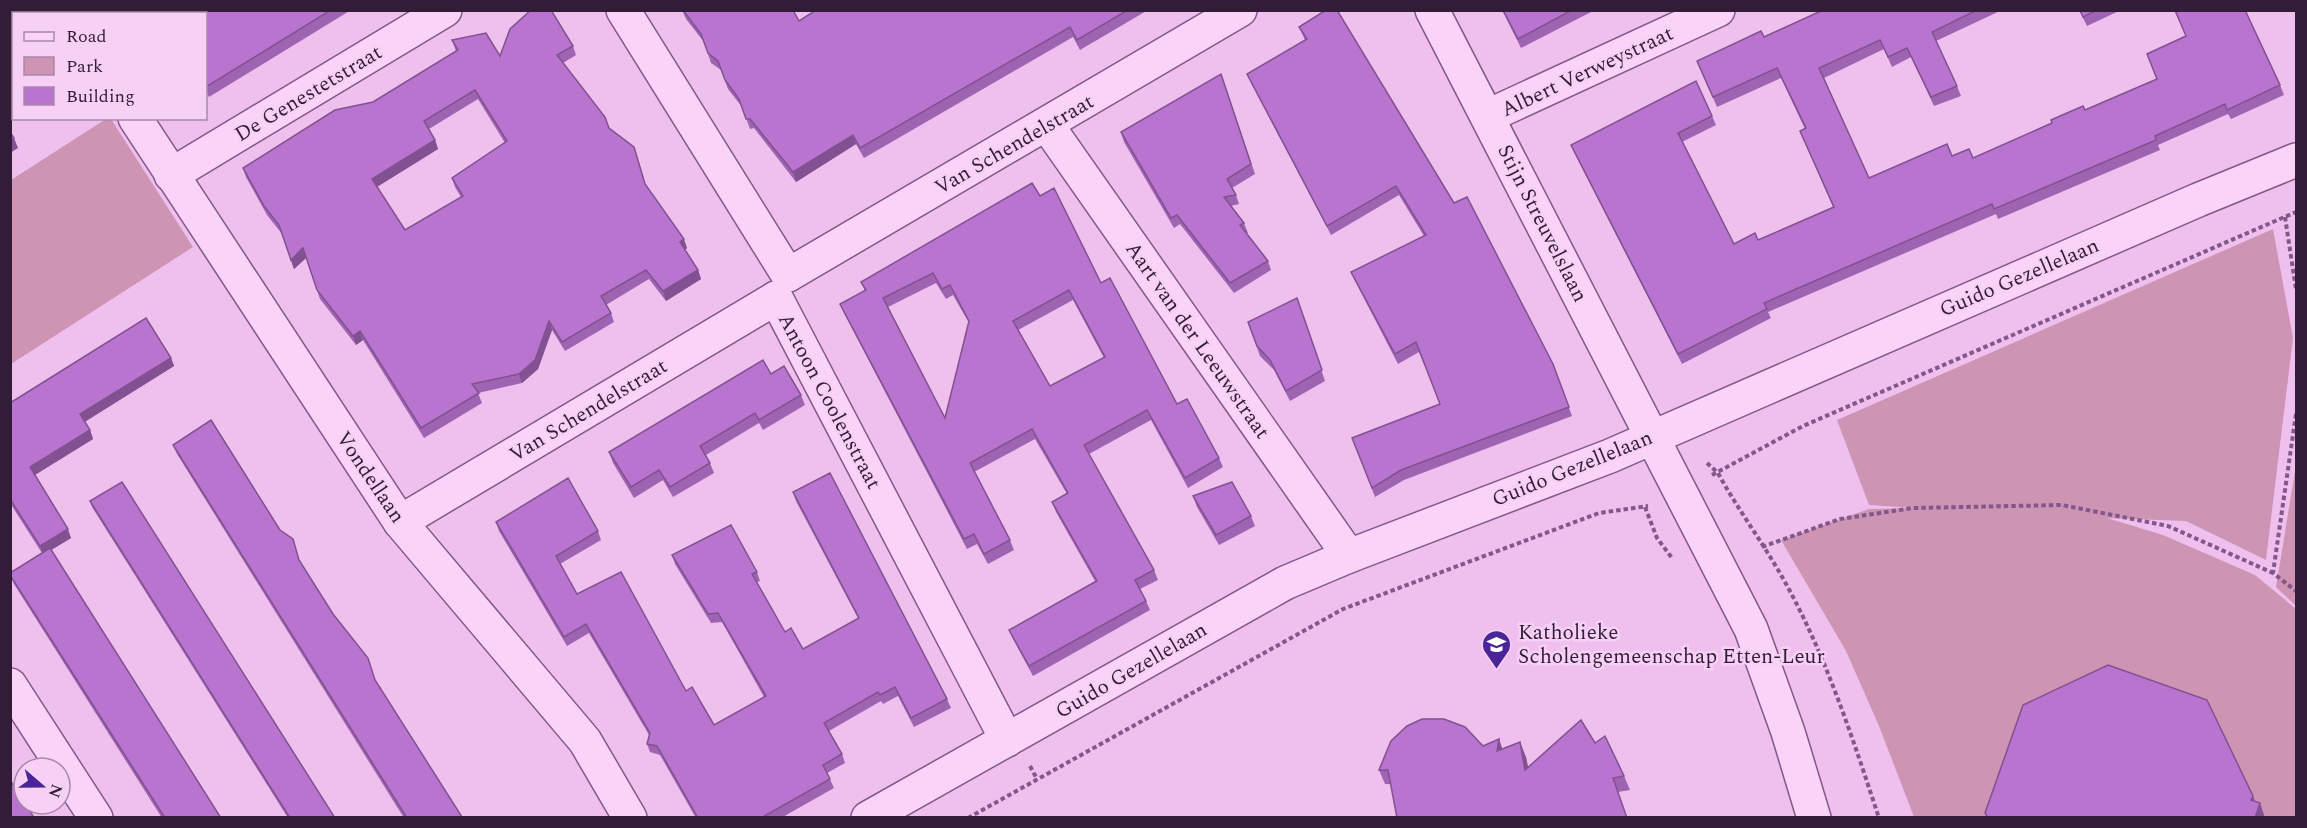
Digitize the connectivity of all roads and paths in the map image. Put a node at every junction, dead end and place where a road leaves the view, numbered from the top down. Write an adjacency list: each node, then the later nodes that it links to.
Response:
1 (445, 10): 10 (street, De Genestetstraat)
2 (623, 10): 13 (street, Antoon Coolenstraat)
3 (1240, 10): 8 (street, Van Schendelstraat)
4 (1432, 10): 6 (street, Stijn Streuvelslaan)
5 (1718, 10): 6 (street, Albert Verweystraat)
6 (1488, 116): 16 (street, Stijn Streuvelslaan)
7 (136, 120): 10 (street, Vondellaan)
8 (1047, 125): 13 (street, Van Schendelstraat); 22 (street, Aart van der Leeuwstraat)
9 (2296, 160): 16 (street, Guido Gezellelaan)
10 (171, 175): 20 (street, Vondellaan)
11 (2296, 212): 12 (path)
12 (2285, 217): 14 (path); 18 (path)
13 (782, 286): 20 (street, Van Schendelstraat); 26 (street, Antoon Coolenstraat)
14 (2296, 289)
15 (2296, 414): 23 (path)
16 (1652, 436): 22 (street, Guido Gezellelaan); 31 (street, Stijn Streuvelslaan)
17 (1702, 459): 18 (path)
18 (1718, 473): 21 (path)
19 (1645, 507): 30 (path)
20 (400, 522): 28 (street, Vondellaan)
21 (1762, 547): 23 (path); 32 (path)
22 (1348, 556): 26 (street, Guido Gezellelaan)
23 (2273, 573): 24 (path)
24 (2296, 591)
25 (10, 685): 27 (street)
26 (1007, 740): 29 (street, Guido Gezellelaan)
27 (96, 818)
28 (630, 818)
29 (868, 818)
30 (968, 818)
31 (1814, 818)
32 (1879, 818)

